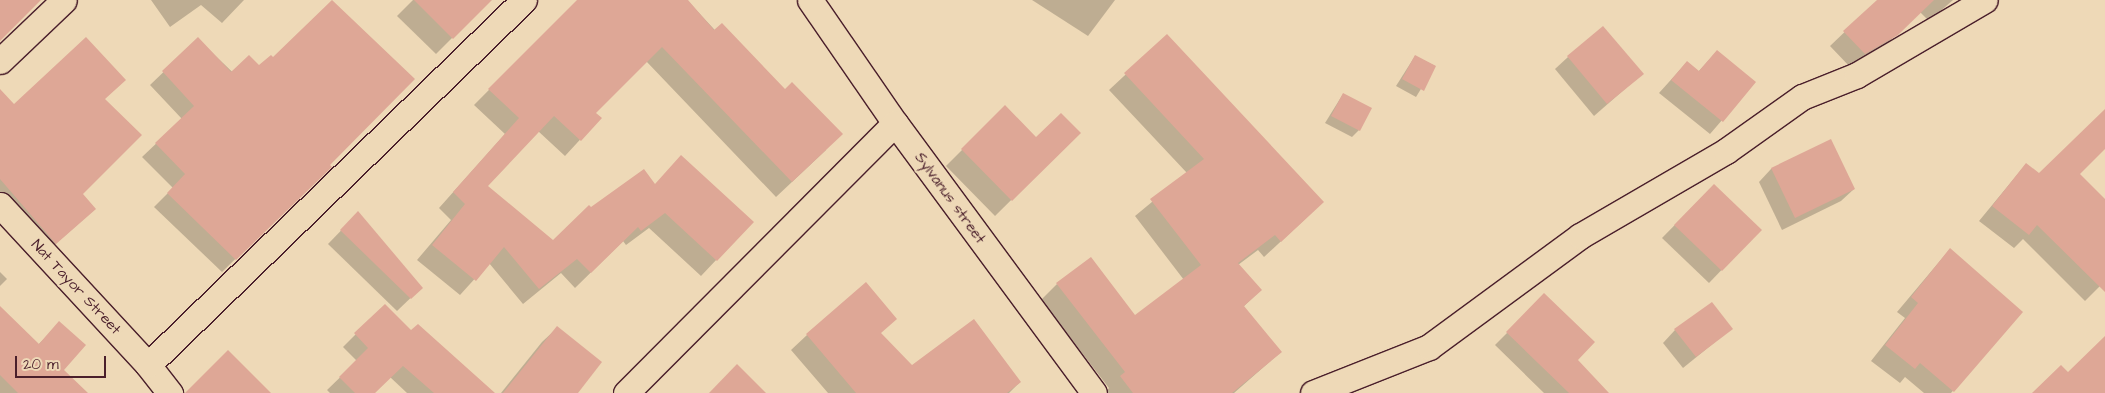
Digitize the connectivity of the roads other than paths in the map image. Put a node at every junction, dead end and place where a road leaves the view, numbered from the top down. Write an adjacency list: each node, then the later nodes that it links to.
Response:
1 (64, 0): 5 (street)
2 (524, 0): 8 (street)
3 (810, 0): 6 (street, Sylvanus street)
4 (1985, 0): 12 (street)
5 (0, 61)
6 (895, 123): 10 (street); 11 (street, Sylvanus street)
7 (0, 205): 8 (street, Nat Tayor Street)
8 (148, 365): 9 (street, Nat Tayor Street)
9 (170, 393)
10 (626, 393)
11 (1094, 393)
12 (1313, 393)

